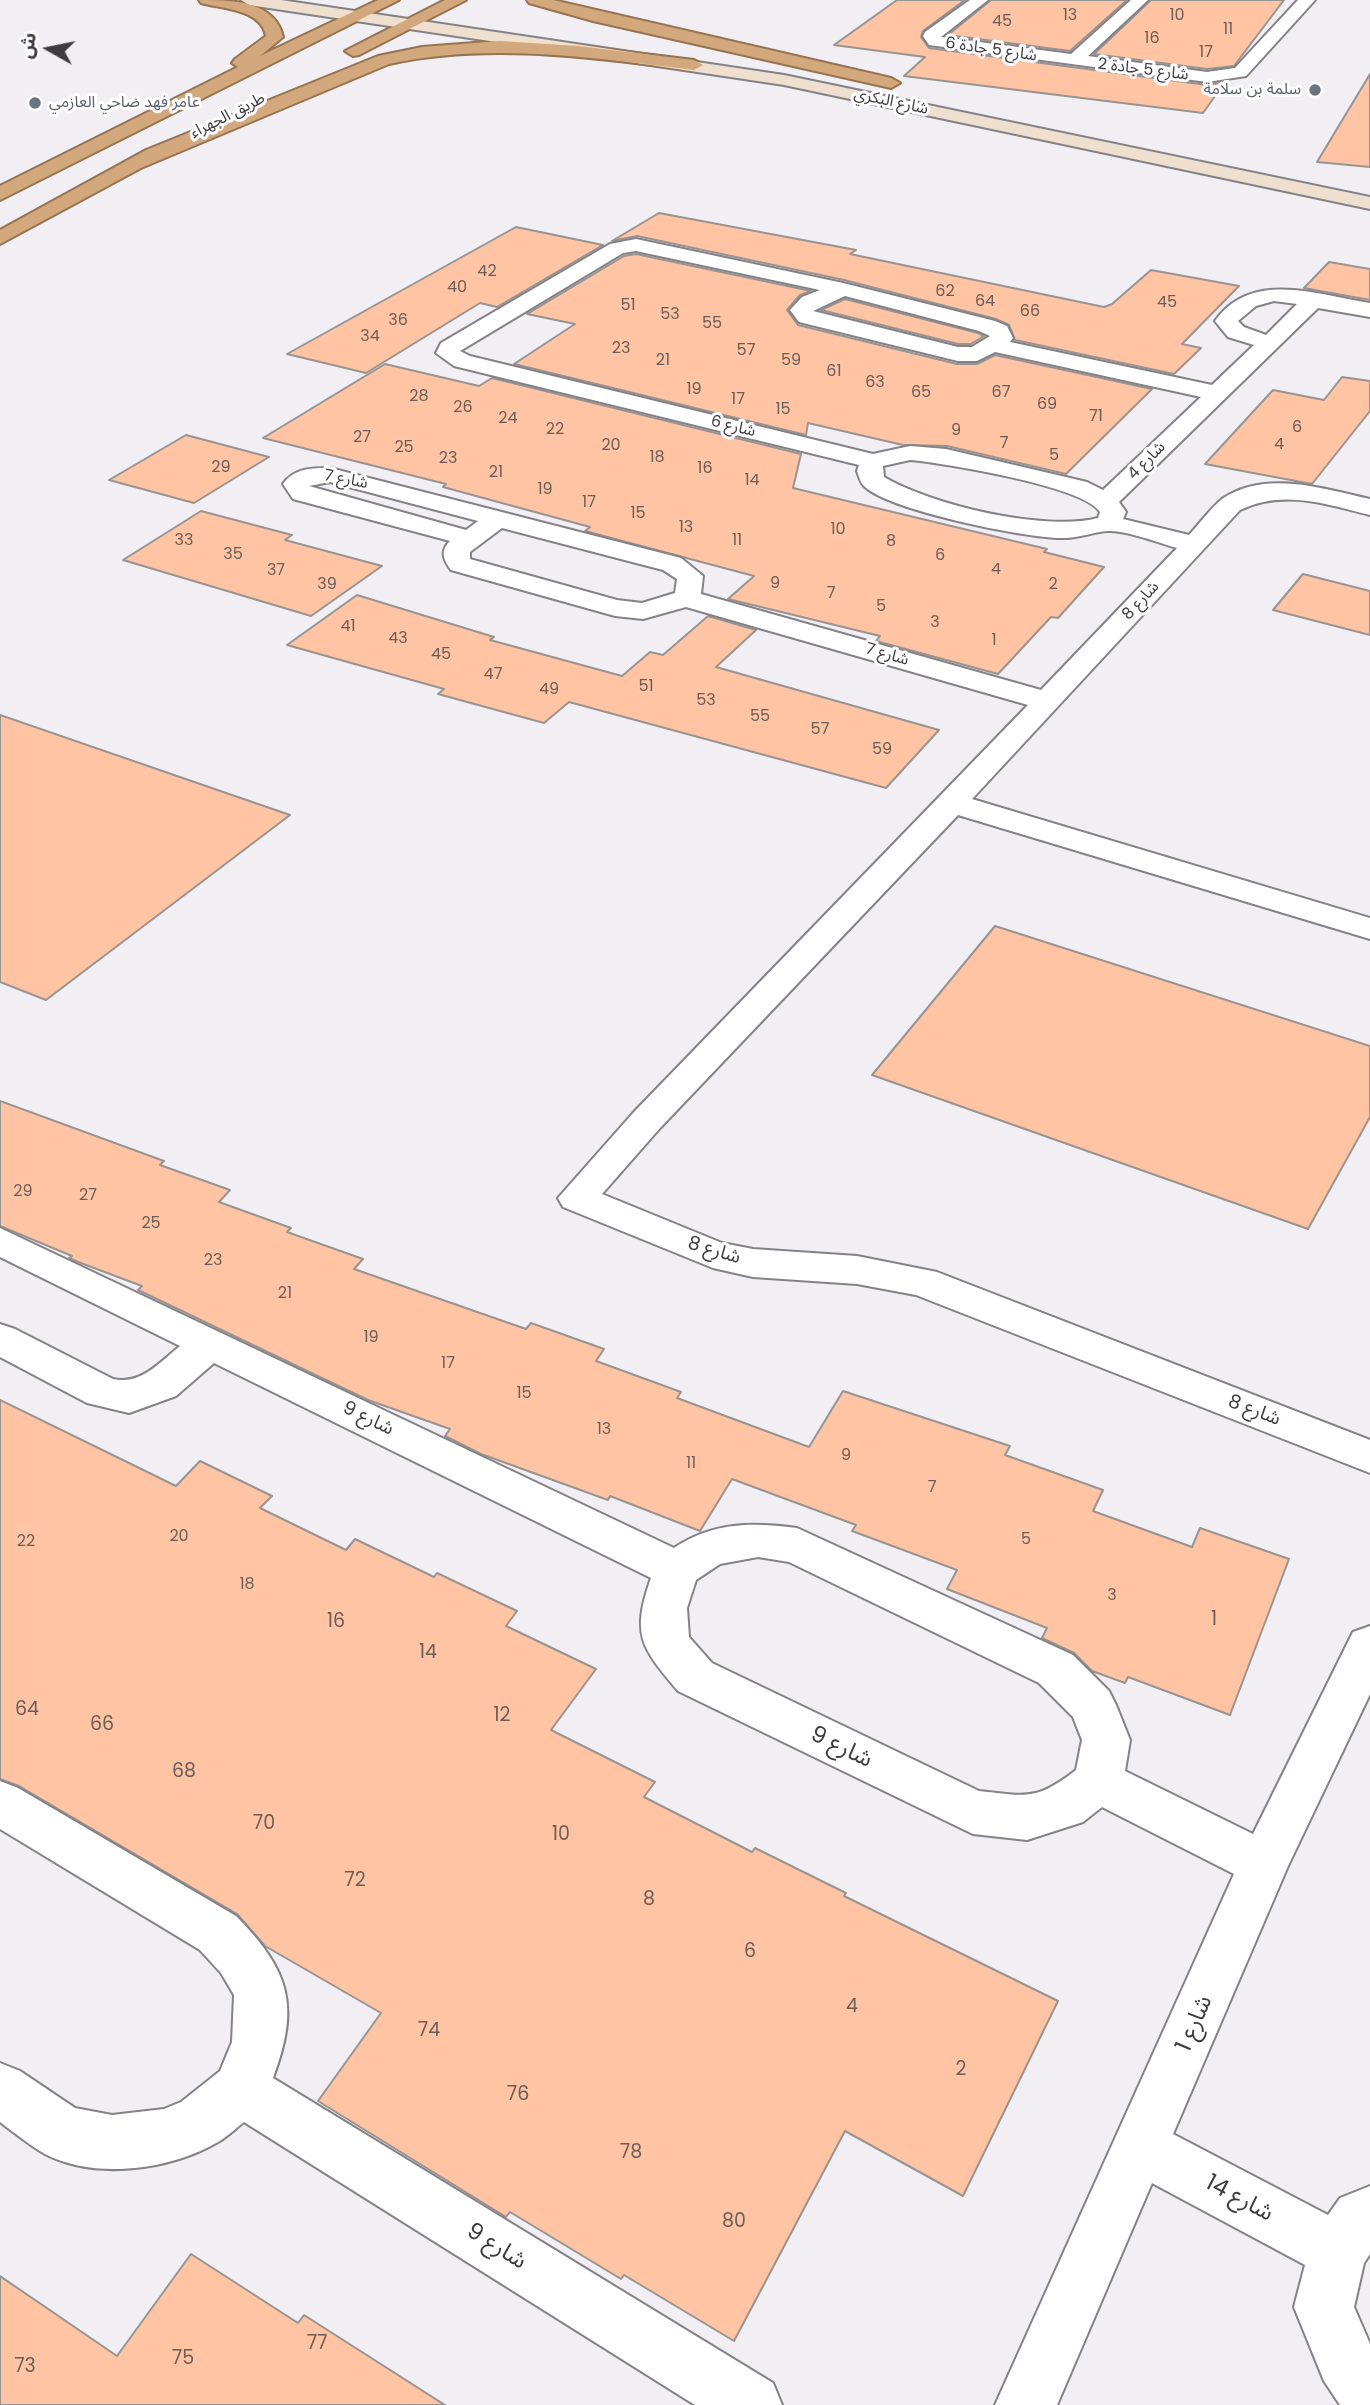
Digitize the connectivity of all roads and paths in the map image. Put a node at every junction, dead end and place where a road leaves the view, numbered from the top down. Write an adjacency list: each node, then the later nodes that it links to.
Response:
1 (207, 0): 22 (highway)
2 (249, 0): 8 (main road, شارع البكري)
3 (458, 0): 10 (highway, طريق الجهراء)
4 (535, 0): 16 (highway)
5 (979, 0): 14 (street, شارع 5 جادة 6)
6 (1140, 0): 14 (street)
7 (1307, 0): 14 (street, شارع 5 جادة 2)
8 (358, 8): 9 (main road, شارع البكري); 22 (highway, طريق الجهراء)
9 (395, 11): 10 (highway, طريق الجهراء); 13 (highway); 15 (main road, شارع البكري); 21 (highway, طريق الجهراء)
10 (435, 11): 11 (main road)
11 (552, 27)
12 (579, 31): 16 (main road, شارع البكري)
13 (332, 49)
14 (1073, 61)
15 (694, 65): 17 (main road, شارع البكري); 23 (highway)
16 (898, 84)
17 (833, 90): 19 (main road); 26 (main road, شارع البكري)
18 (930, 92): 19 (main road, شارع البكري)
19 (970, 101): 24 (main road, شارع البكري)
20 (231, 106): 21 (highway)
21 (213, 124): 23 (highway, طريق الجهراء)
22 (131, 125): 25 (highway, طريق الجهراء)
23 (130, 166): 27 (highway, طريق الجهراء)
24 (1317, 173)
25 (0, 194)
26 (1370, 203)
27 (0, 237)
28 (602, 258): 29 (street, شارع 6); 31 (street); 33 (street, شارع 6)
29 (843, 289): 31 (street); 36 (street, شارع 6)
30 (1315, 299): 32 (street); 35 (street, شارع 4); 35 (street)
31 (810, 302): 36 (street)
32 (1370, 310)
33 (471, 335): 34 (street); 38 (street, شارع 6)
34 (498, 343)
35 (1269, 343): 39 (street, شارع 4)
36 (994, 345): 39 (street)
37 (578, 366): 38 (street)
38 (593, 393): 40 (street, شارع 6)
39 (1216, 393): 42 (street, شارع 4)
40 (873, 461): 42 (street, شارع 6); 42 (street)
41 (1370, 507): 45 (street, شارع 8)
42 (1108, 512): 45 (street)
43 (499, 518): 44 (street); 44 (street, شارع 7); 46 (street, شارع 7)
44 (471, 539): 46 (street)
45 (1194, 544): 47 (street, شارع 8)
46 (686, 598): 47 (street, شارع 7)
47 (1047, 701): 48 (street, شارع 8)
48 (952, 803): 49 (street); 53 (street, شارع 8)
49 (1370, 929)
50 (0, 1241): 52 (street, شارع 9)
51 (0, 1339): 52 (street)
52 (211, 1343): 54 (street, شارع 9)
53 (1370, 1457)
54 (677, 1570): 56 (street); 56 (street, شارع 9)
55 (1370, 1645): 58 (street, شارع 1)
56 (1098, 1782): 58 (street)
57 (0, 1804): 59 (street)
58 (1264, 1864): 61 (street, شارع 1)
59 (241, 2089): 60 (street); 64 (street, شارع 9)
60 (0, 2090)
61 (1141, 2147): 62 (street, شارع 14); 65 (street, شارع 1)
62 (1354, 2233): 63 (street, شارع 14)
63 (1370, 2395)
64 (751, 2405)
65 (1026, 2405)

